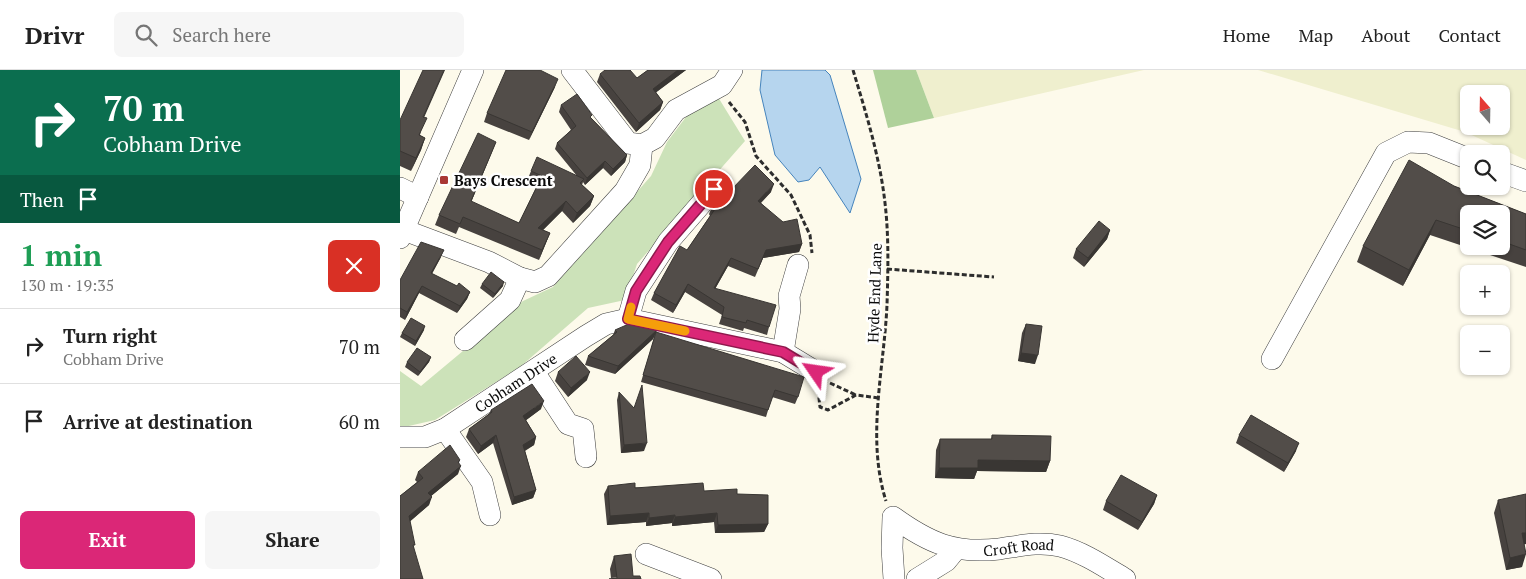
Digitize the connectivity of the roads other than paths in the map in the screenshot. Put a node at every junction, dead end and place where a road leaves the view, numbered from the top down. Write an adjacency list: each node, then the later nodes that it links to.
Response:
1 (473, 70): 9 (street)
2 (572, 70): 4 (street)
3 (727, 77): 4 (street)
4 (642, 145): 12 (street)
5 (1460, 155): 16 (street)
6 (1510, 176): 7 (street)
7 (1526, 182)
8 (714, 189): 13 (street)
9 (409, 193): 10 (street)
10 (402, 234): 12 (street)
11 (805, 260): 15 (street)
12 (520, 278): 14 (street)
13 (628, 319): 15 (street, Cobham Drive); 17 (street, Cobham Drive)
14 (465, 340)
15 (783, 352): 18 (street, Cobham Drive)
16 (1272, 359)
17 (534, 372): 19 (street, Cobham Drive); 21 (street)
18 (821, 377)
19 (445, 429): 20 (street, Cobham Drive); 22 (street)
20 (400, 439)
21 (586, 457)
22 (490, 515)
23 (955, 550): 26 (street); 27 (street); 28 (street, Croft Road)
24 (646, 554): 25 (street)
25 (711, 579)
26 (894, 579)
27 (917, 579)
28 (1124, 579)

